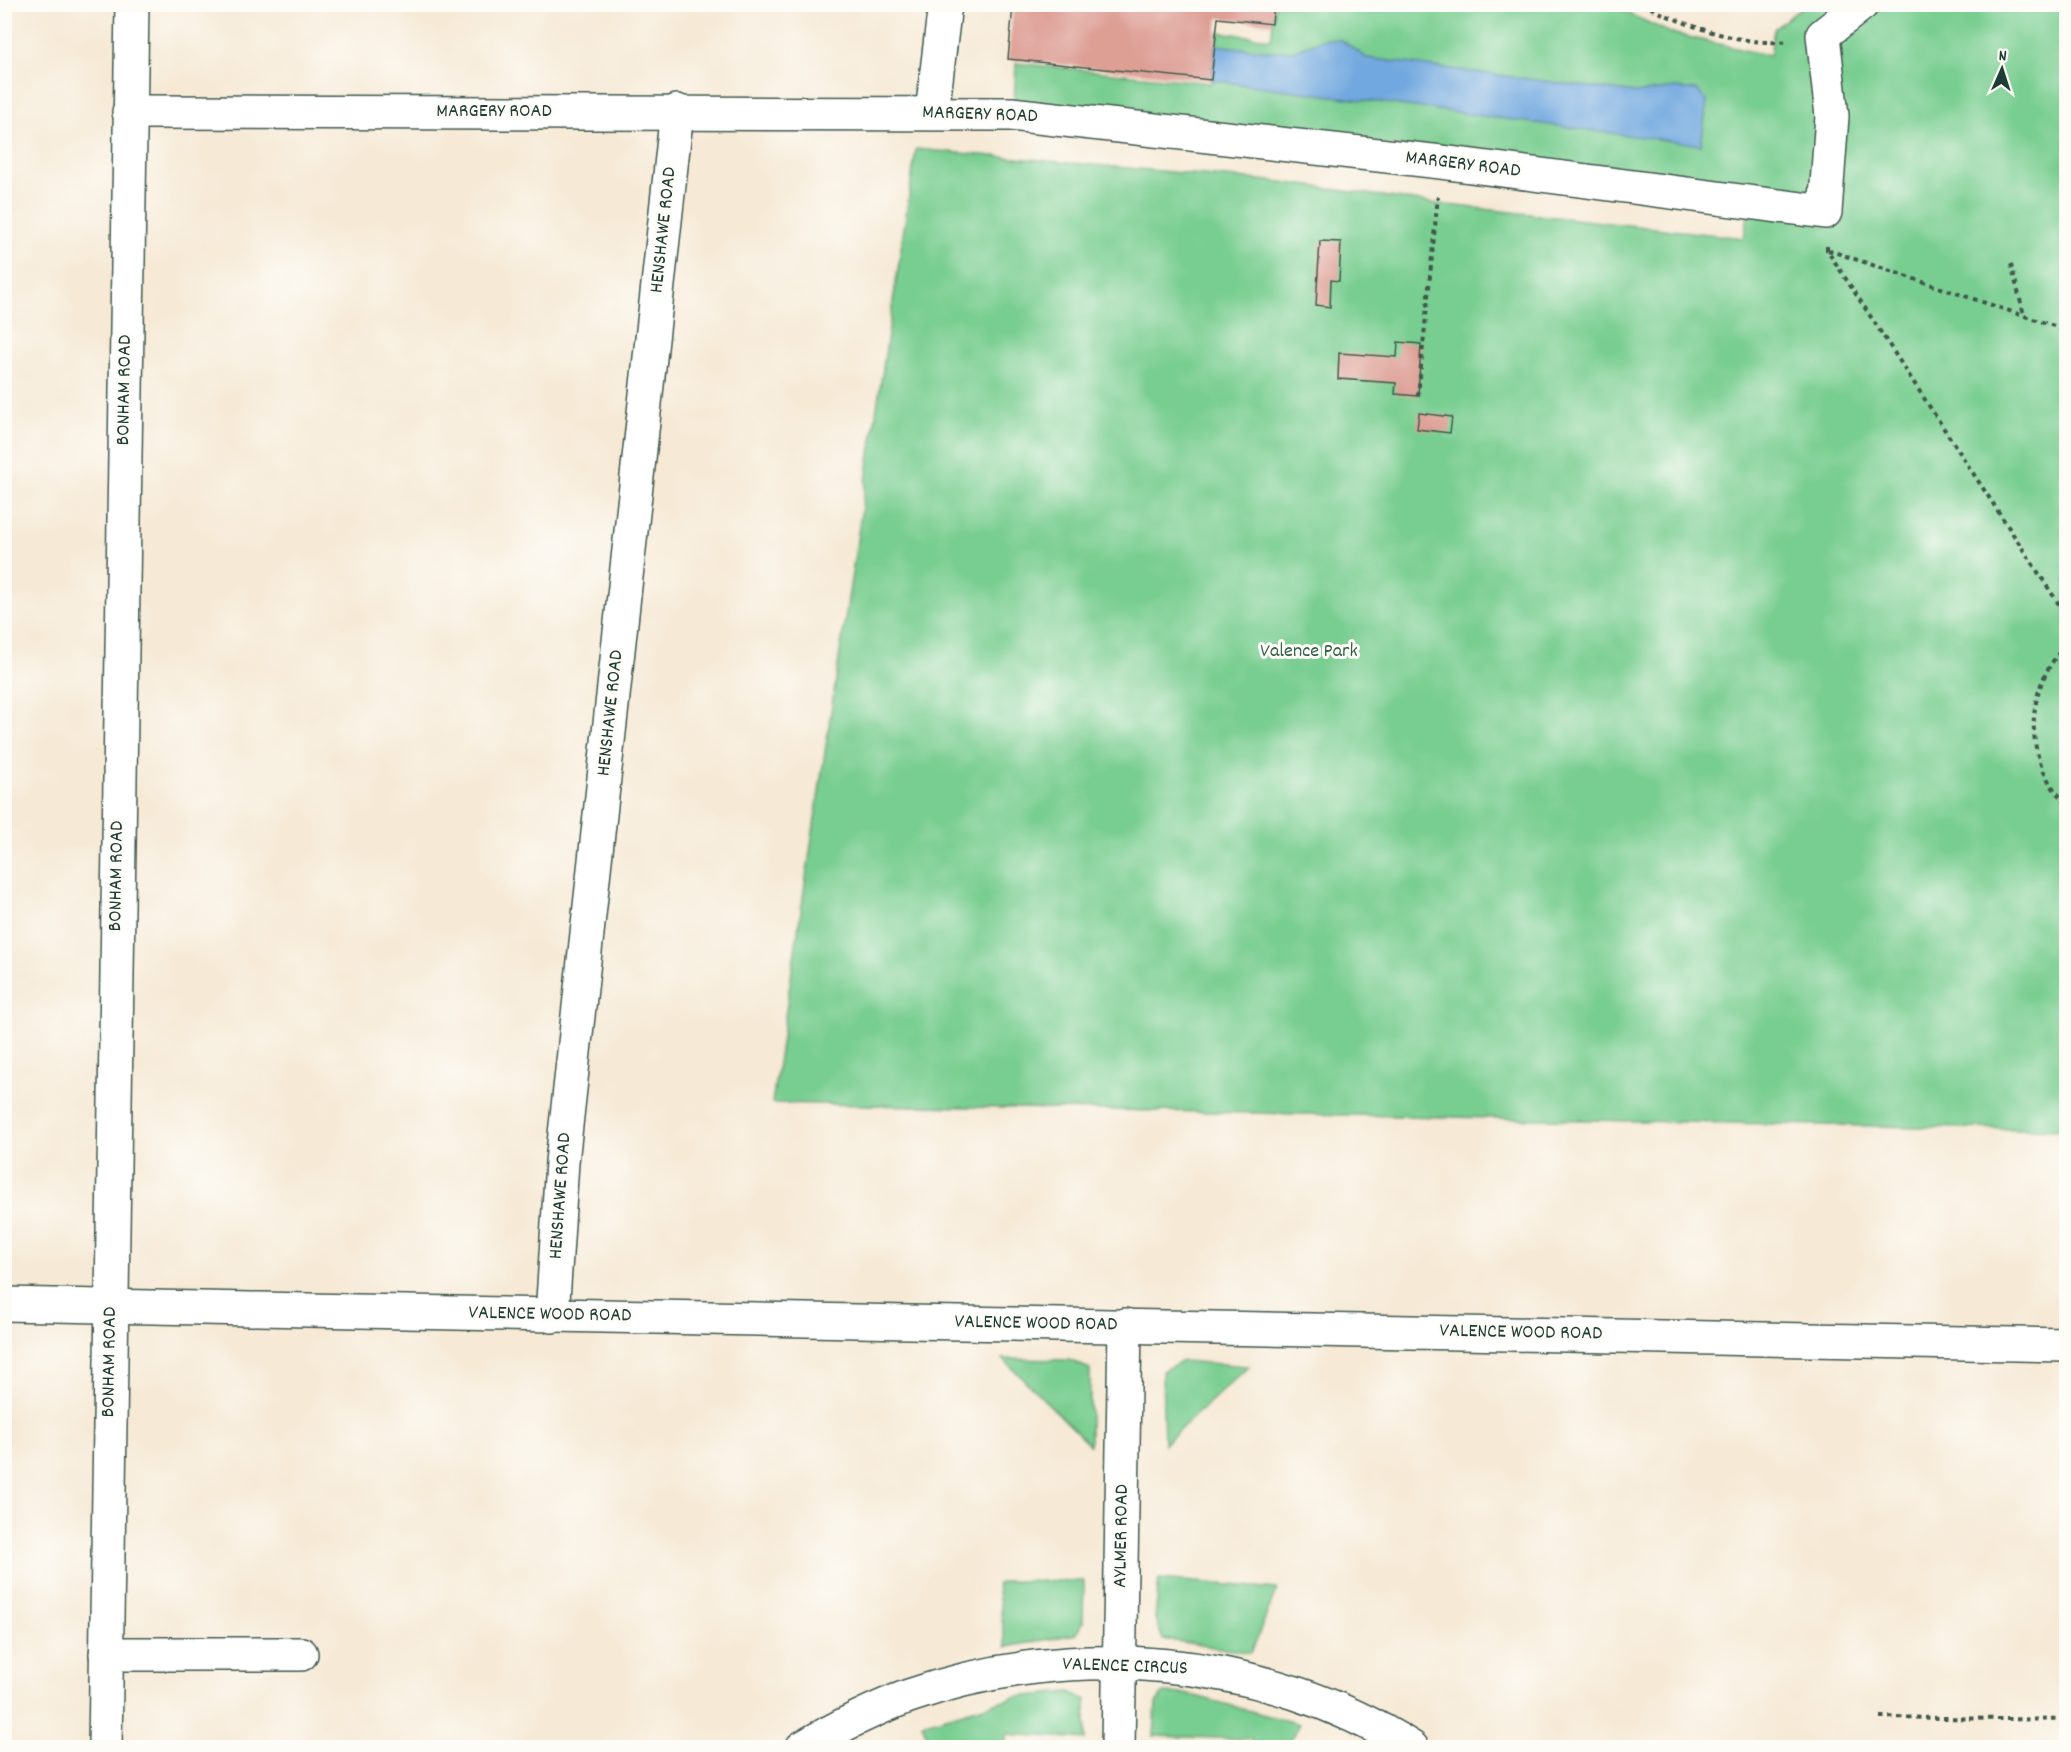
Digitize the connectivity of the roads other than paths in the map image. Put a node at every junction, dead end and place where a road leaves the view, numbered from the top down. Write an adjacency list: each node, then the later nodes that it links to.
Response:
1 (132, 4): 5 (street, BONHAM ROAD)
2 (945, 4): 6 (street)
3 (1862, 4): 6 (street, MARGERY ROAD)
4 (677, 111): 5 (street, MARGERY ROAD); 6 (street, MARGERY ROAD); 9 (street, HENSHAWE ROAD)
5 (129, 112): 8 (street, BONHAM ROAD)
6 (932, 113)
7 (4, 1304): 8 (street, VALENCE WOOD ROAD)
8 (111, 1307): 9 (street, VALENCE WOOD ROAD); 12 (street, BONHAM ROAD)
9 (552, 1316): 10 (street, VALENCE WOOD ROAD)
10 (1125, 1326): 11 (street, VALENCE WOOD ROAD); 14 (street, AYLMER ROAD)
11 (2067, 1345)
12 (106, 1654): 13 (street); 15 (street, BONHAM ROAD)
13 (301, 1654)
14 (1120, 1663): 16 (street, VALENCE CIRCUS); 17 (street, AYLMER ROAD); 18 (street, VALENCE CIRCUS)
15 (105, 1748)
16 (802, 1748)
17 (1118, 1748)
18 (1413, 1748)

